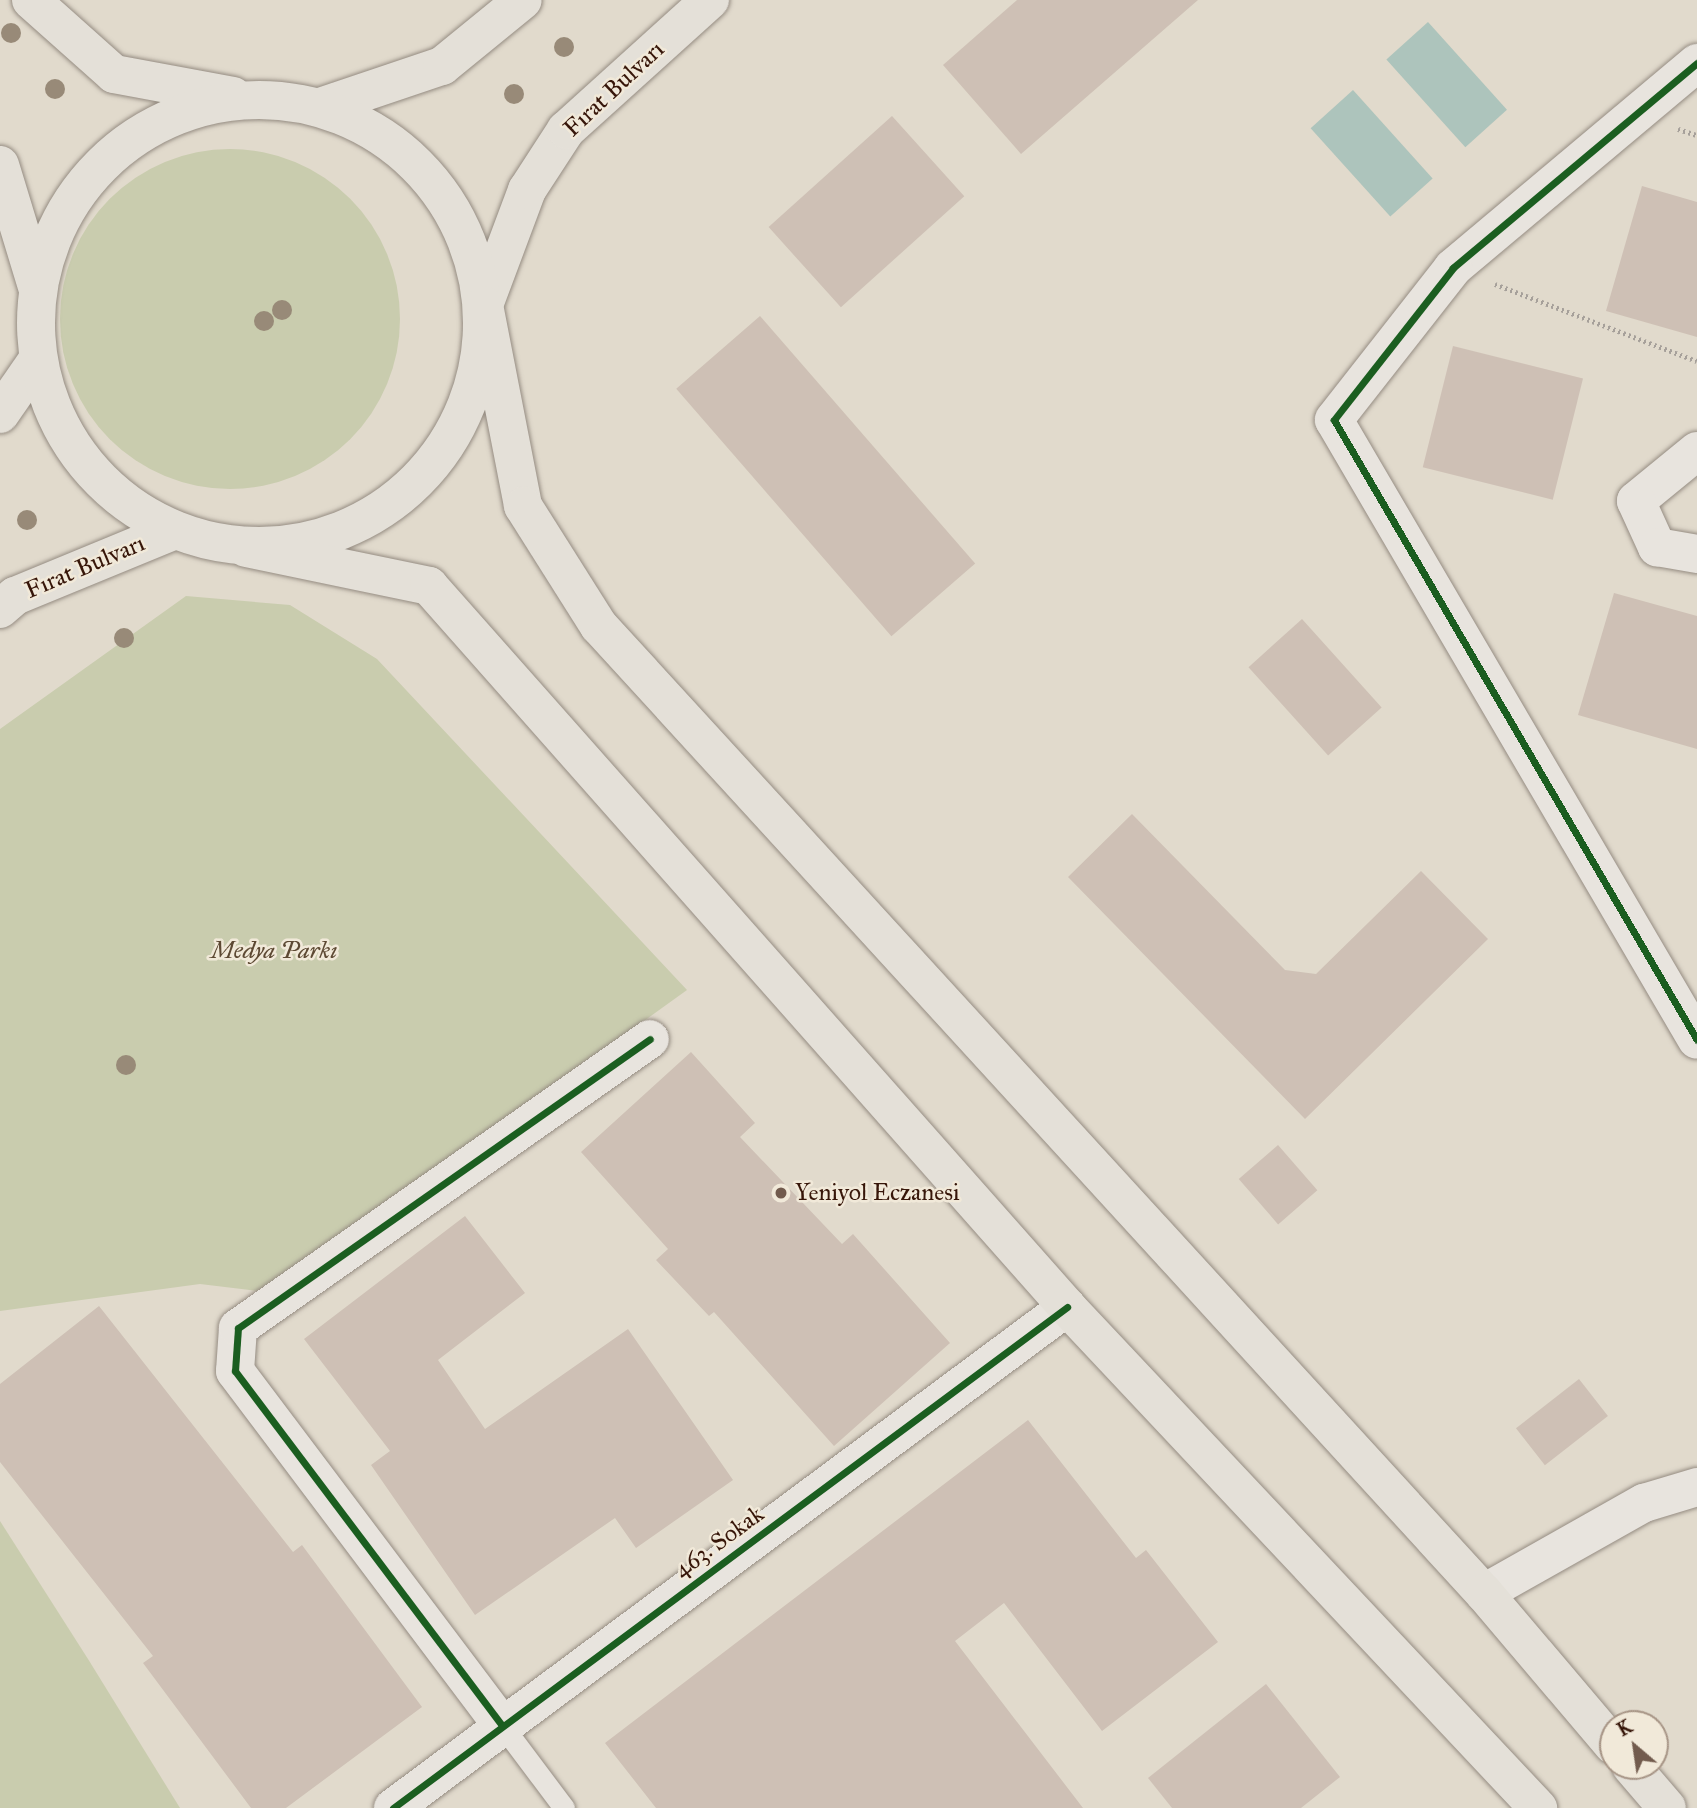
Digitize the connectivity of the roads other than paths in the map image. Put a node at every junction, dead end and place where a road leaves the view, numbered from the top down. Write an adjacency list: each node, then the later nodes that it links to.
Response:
1 (31, 0): 5 (main road)
2 (523, 0): 6 (main road)
3 (710, 0): 9 (main road, Fırat Bulvarı)
4 (1697, 63): 18 (street)
5 (245, 98): 6 (main road); 8 (main road)
6 (320, 107): 9 (main road)
7 (0, 165): 8 (main road)
8 (37, 287): 10 (main road)
9 (484, 305): 14 (main road); 21 (main road)
10 (36, 362): 11 (main road); 13 (main road)
11 (0, 414)
12 (1697, 451): 15 (street)
13 (173, 531): 14 (main road); 16 (main road, Fırat Bulvarı)
14 (246, 548): 19 (main road)
15 (1697, 554)
16 (0, 609)
17 (650, 1039): 22 (street)
18 (1697, 1040)
19 (1067, 1307): 22 (street, 463. Sokak); 27 (main road)
20 (1697, 1487): 21 (street)
21 (1483, 1593): 23 (main road)
22 (501, 1724): 25 (street, 463. Sokak); 26 (lane)
23 (1599, 1729)
24 (1643, 1780): 28 (main road)
25 (393, 1808)
26 (564, 1808)
27 (1538, 1808)
28 (1667, 1808)

